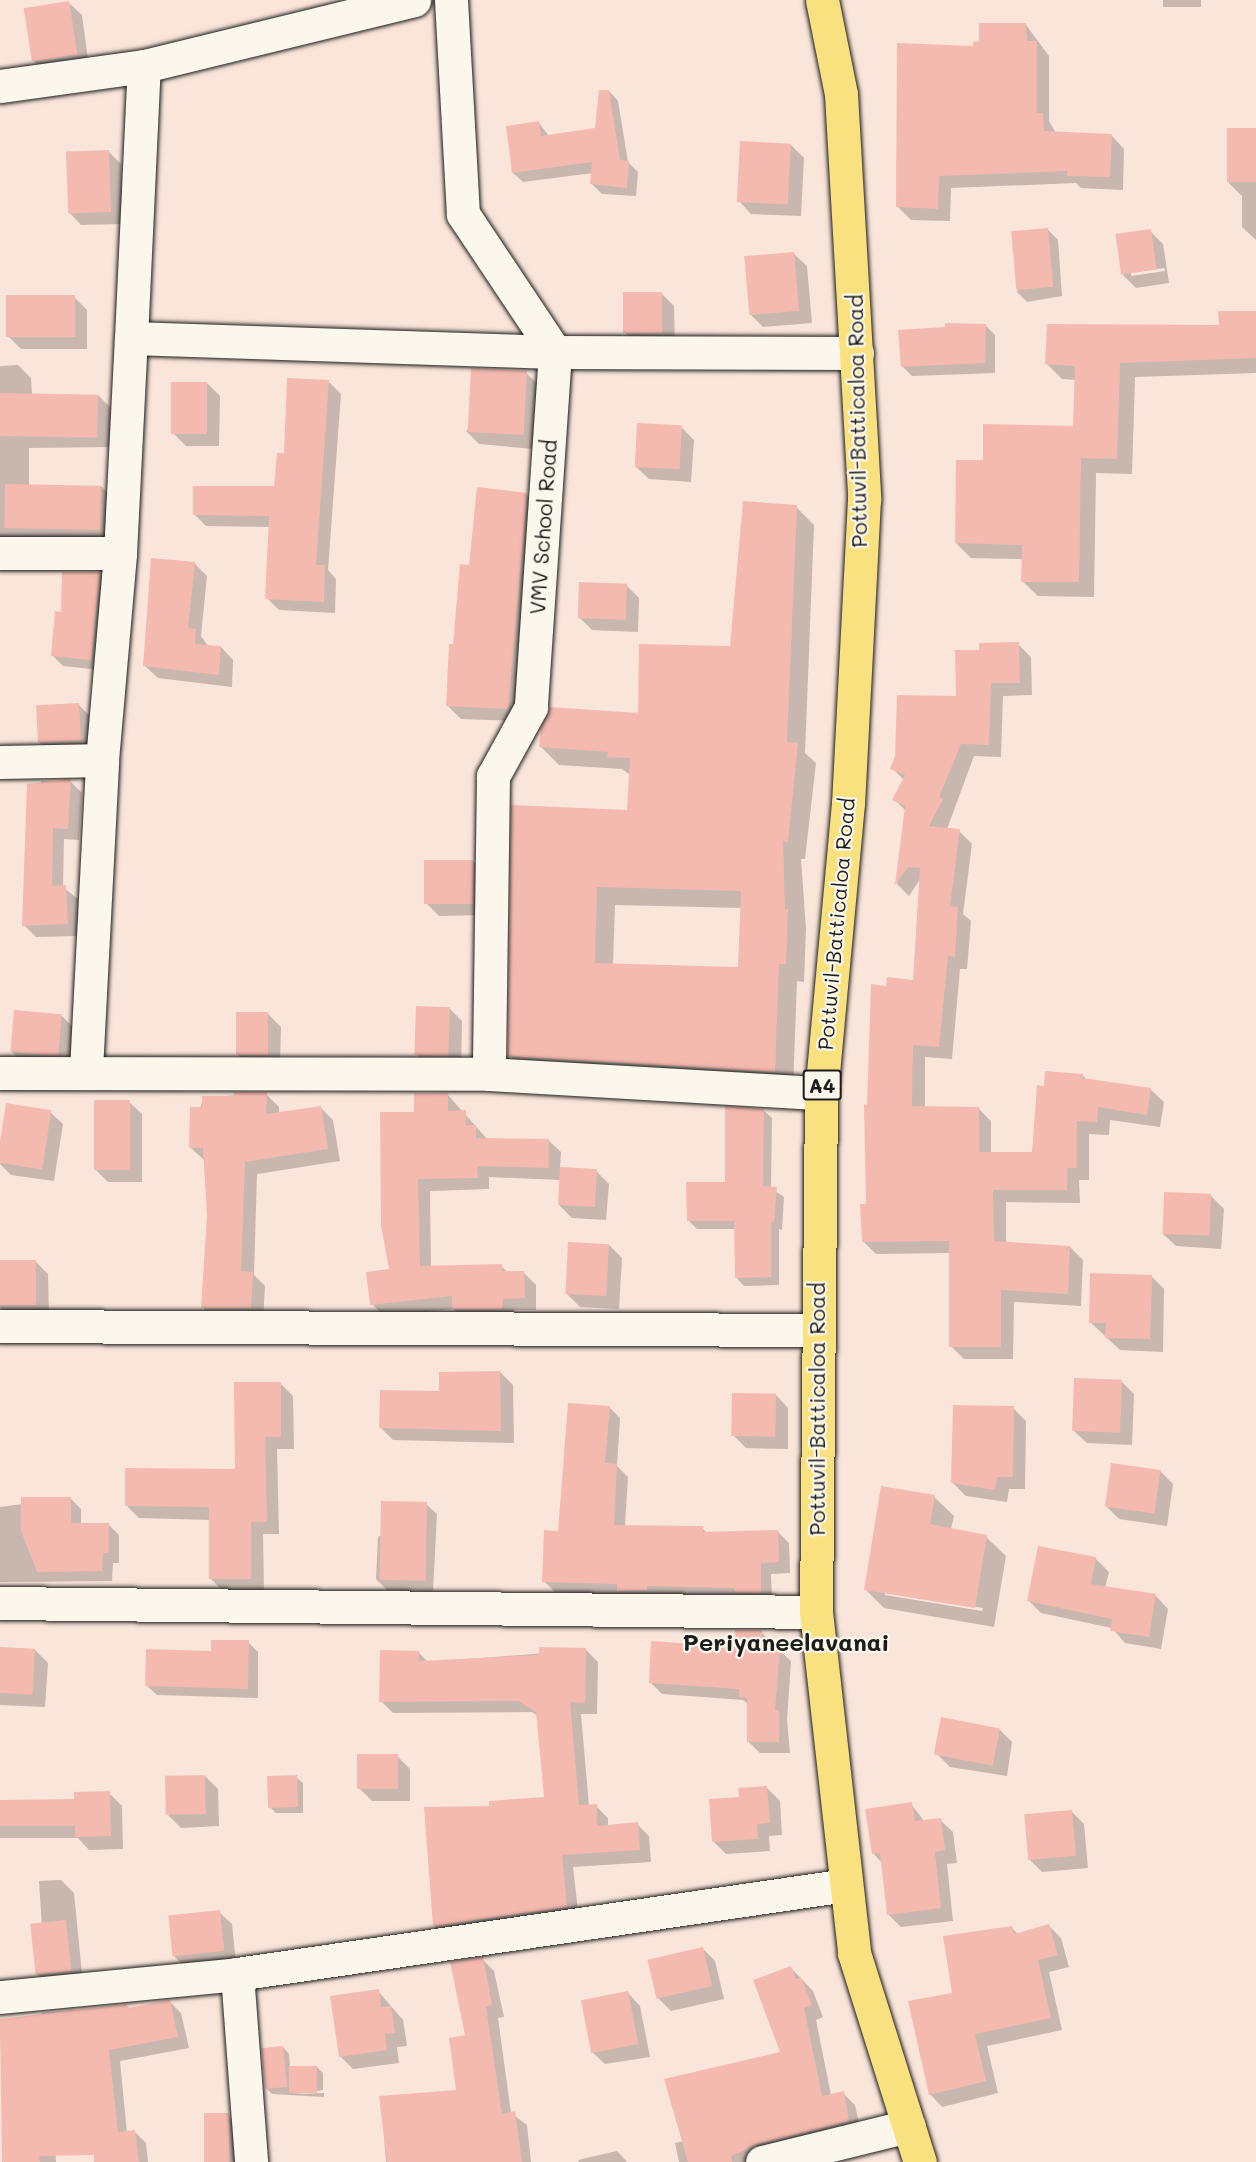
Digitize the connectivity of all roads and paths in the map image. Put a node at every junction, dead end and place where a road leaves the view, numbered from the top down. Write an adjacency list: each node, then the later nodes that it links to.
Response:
1 (414, 0): 4 (street)
2 (451, 0): 7 (street)
3 (822, 0): 8 (highway, Pottuvil-Batticaloa Road / A4)
4 (144, 66): 5 (street); 6 (street)
5 (0, 86)
6 (131, 338): 7 (street); 10 (street)
7 (555, 352): 8 (street); 15 (street, VMV School Road)
8 (857, 353): 16 (highway, Pottuvil-Batticaloa Road / A4)
9 (0, 553): 10 (street)
10 (120, 553): 11 (street)
11 (102, 760): 12 (street); 13 (street)
12 (0, 762)
13 (86, 1070): 14 (street); 15 (street)
14 (0, 1073)
15 (489, 1074): 16 (street)
16 (821, 1093): 18 (highway, Pottuvil-Batticaloa Road / A4)
17 (0, 1326): 18 (street)
18 (817, 1330): 20 (highway, Pottuvil-Batticaloa Road / A4)
19 (0, 1604): 20 (street)
20 (816, 1612): 21 (highway, Pottuvil-Batticaloa Road / A4)
21 (846, 1885): 22 (street); 24 (highway, Pottuvil-Batticaloa Road / A4)
22 (237, 1974): 23 (street); 25 (street)
23 (0, 1997)
24 (909, 2126): 26 (street); 27 (highway, Pottuvil-Batticaloa Road / A4)
25 (251, 2162)
26 (762, 2162)
27 (920, 2162)

